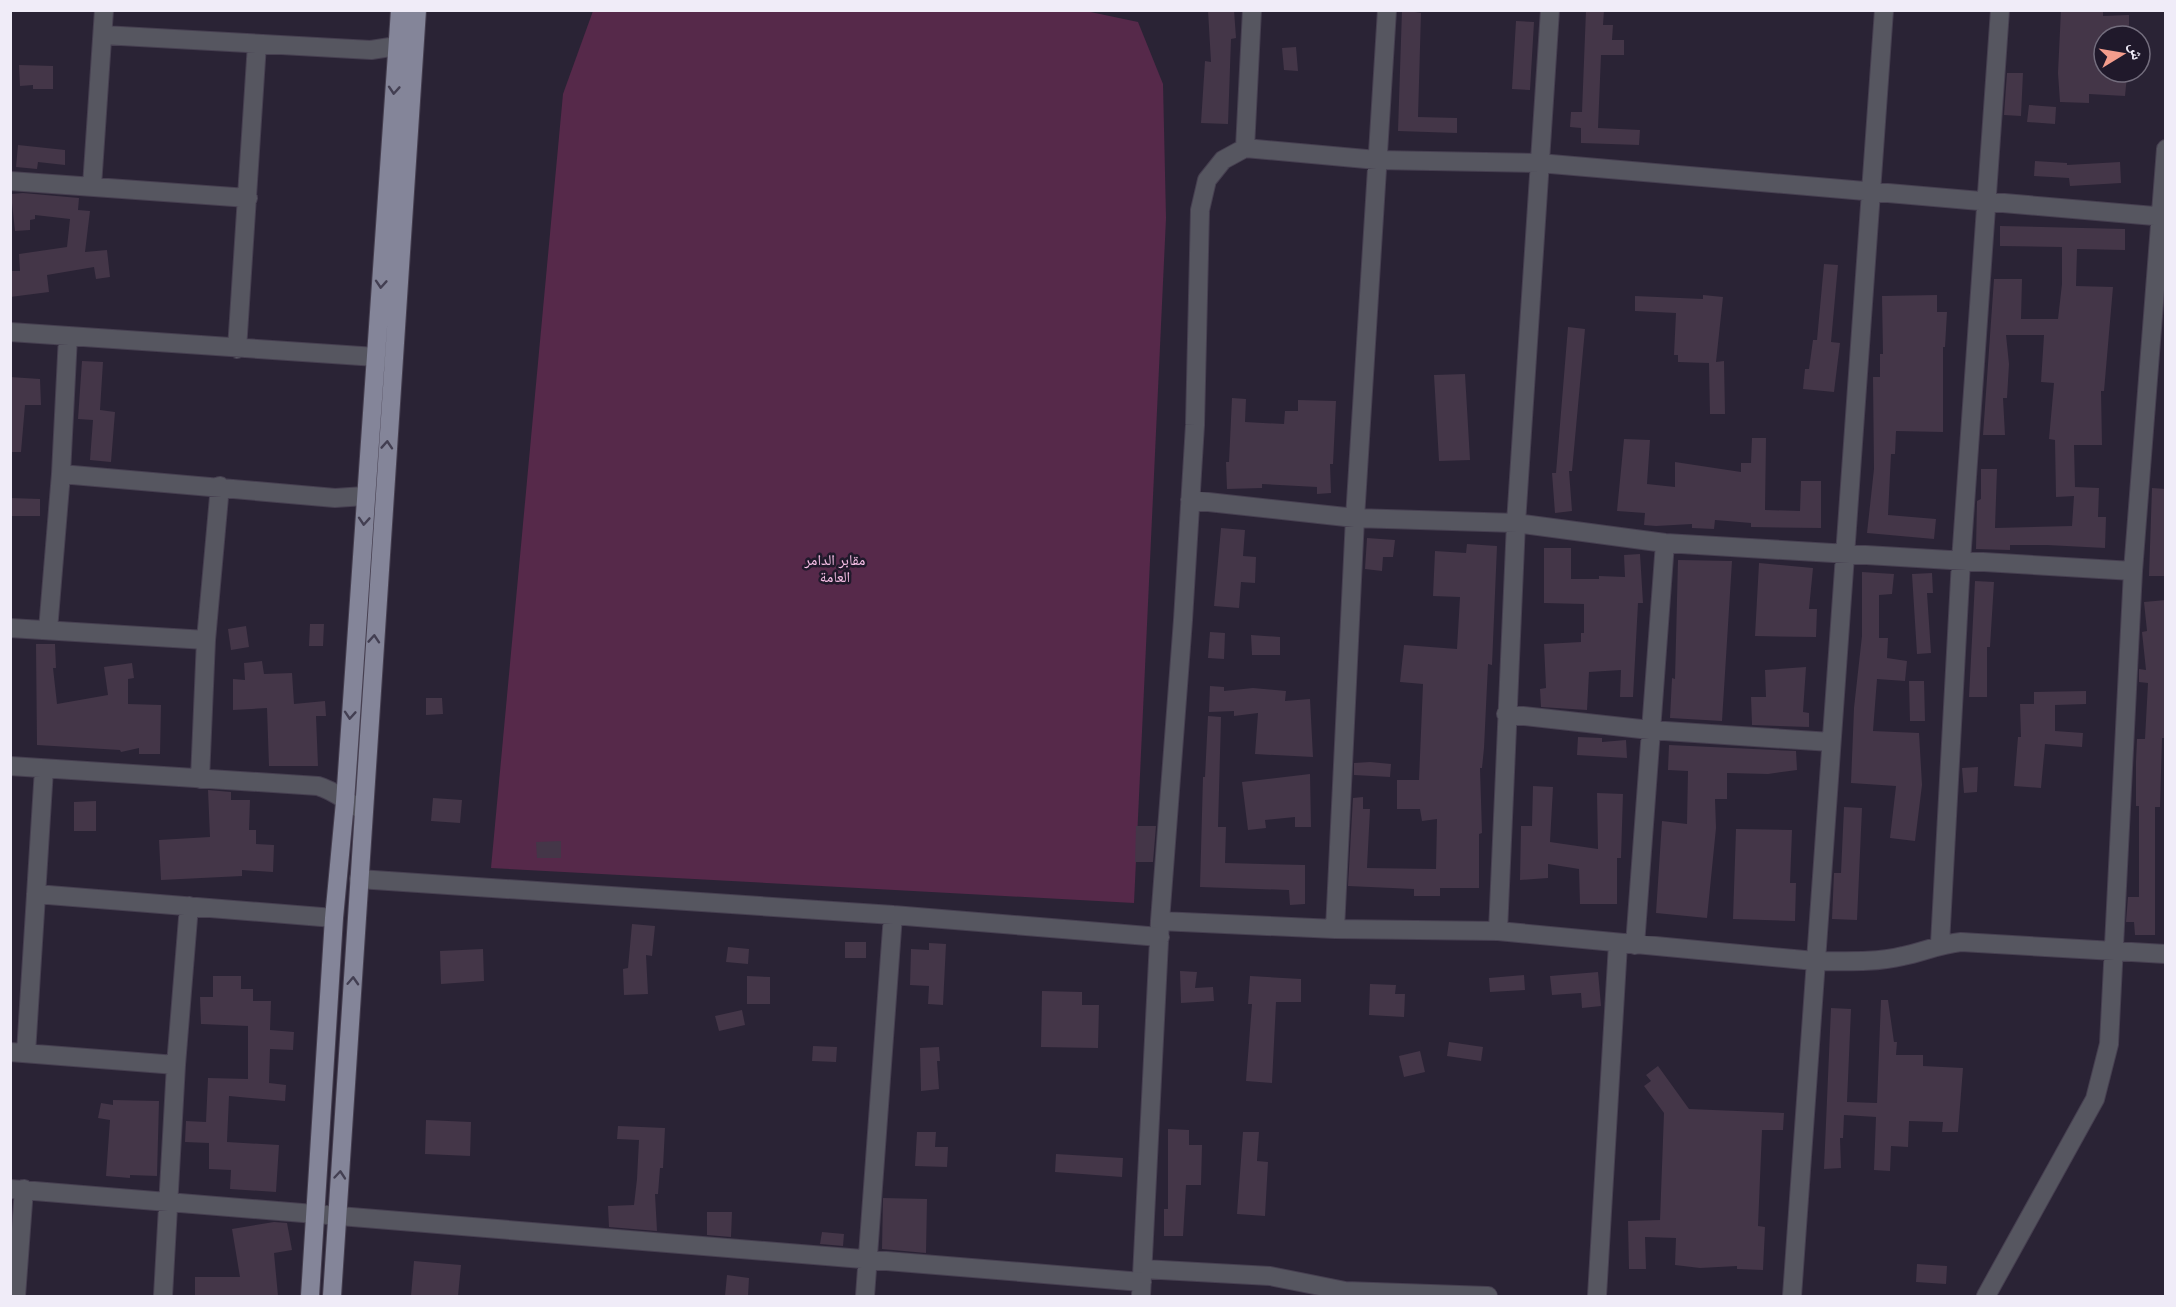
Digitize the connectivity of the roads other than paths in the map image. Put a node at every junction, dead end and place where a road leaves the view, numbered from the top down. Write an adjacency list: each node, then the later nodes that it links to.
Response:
1 (104, 10): 9 (street)
2 (400, 10): 11 (main road)
3 (417, 10): 25 (main road)
4 (1252, 10): 12 (street)
5 (1388, 10): 14 (street)
6 (1550, 10): 15 (street)
7 (1884, 10): 18 (street)
8 (2000, 10): 20 (street)
9 (103, 35): 10 (street); 17 (street)
10 (257, 44): 11 (street); 19 (street)
11 (397, 46): 25 (main road, one-way to 25)
12 (1245, 148): 14 (street); 29 (street)
13 (2166, 148): 21 (street)
14 (1377, 160): 15 (street); 30 (street)
15 (1539, 163): 18 (street); 31 (street)
16 (10, 181): 17 (street)
17 (93, 186): 19 (street)
18 (1870, 193): 20 (street); 33 (street)
19 (248, 198): 24 (street)
20 (1988, 200): 21 (street); 34 (street)
21 (2163, 216): 35 (street)
22 (10, 332): 23 (street)
23 (68, 336): 24 (street); 26 (street)
24 (237, 349): 25 (street)
25 (384, 357): 28 (main road); 46 (main road, one-way to 25)
26 (61, 474): 27 (street); 37 (street)
27 (220, 486): 28 (street); 38 (street)
28 (365, 496): 45 (main road, one-way to 45)
29 (1190, 500): 30 (street); 52 (street)
30 (1355, 518): 31 (street); 53 (street)
31 (1516, 523): 32 (street); 39 (street)
32 (1665, 543): 33 (street); 40 (street)
33 (1844, 555): 34 (street); 41 (street)
34 (1960, 561): 35 (street); 55 (street)
35 (2133, 571): 57 (street)
36 (10, 628): 37 (street)
37 (48, 630): 38 (street)
38 (206, 640): 44 (street)
39 (1506, 714): 40 (street); 54 (street)
40 (1650, 730): 41 (street); 56 (street)
41 (1831, 742): 59 (street)
42 (10, 766): 43 (street)
43 (44, 769): 44 (street); 48 (street)
44 (200, 778): 45 (street)
45 (345, 802): 46 (street); 51 (main road)
46 (363, 810): 47 (main road)
47 (359, 879): 50 (street); 65 (main road, one-way to 47)
48 (36, 894): 49 (street); 60 (street)
49 (189, 906): 51 (street); 61 (street)
50 (894, 915): 52 (street); 66 (street)
51 (334, 918): 64 (main road)
52 (1160, 929): 53 (street); 67 (street)
53 (1335, 929): 54 (street)
54 (1498, 931): 56 (street)
55 (1940, 944): 57 (street); 59 (street)
56 (1627, 945): 59 (street); 75 (street)
57 (2112, 950): 58 (street); 77 (street)
58 (2166, 954)
59 (1815, 961): 76 (street)
60 (18, 1052): 61 (street)
61 (176, 1065): 63 (street)
62 (17, 1189): 63 (street); 69 (street)
63 (168, 1201): 64 (street); 70 (street)
64 (314, 1212): 65 (street); 71 (main road)
65 (337, 1215): 66 (street); 72 (main road)
66 (867, 1261): 67 (street); 73 (street)
67 (1142, 1283): 68 (street)
68 (1312, 1291): 74 (street)
69 (16, 1296)
70 (163, 1296)
71 (310, 1296)
72 (332, 1296)
73 (865, 1296)
74 (1488, 1296)
75 (1597, 1296)
76 (1792, 1296)
77 (1986, 1296)

